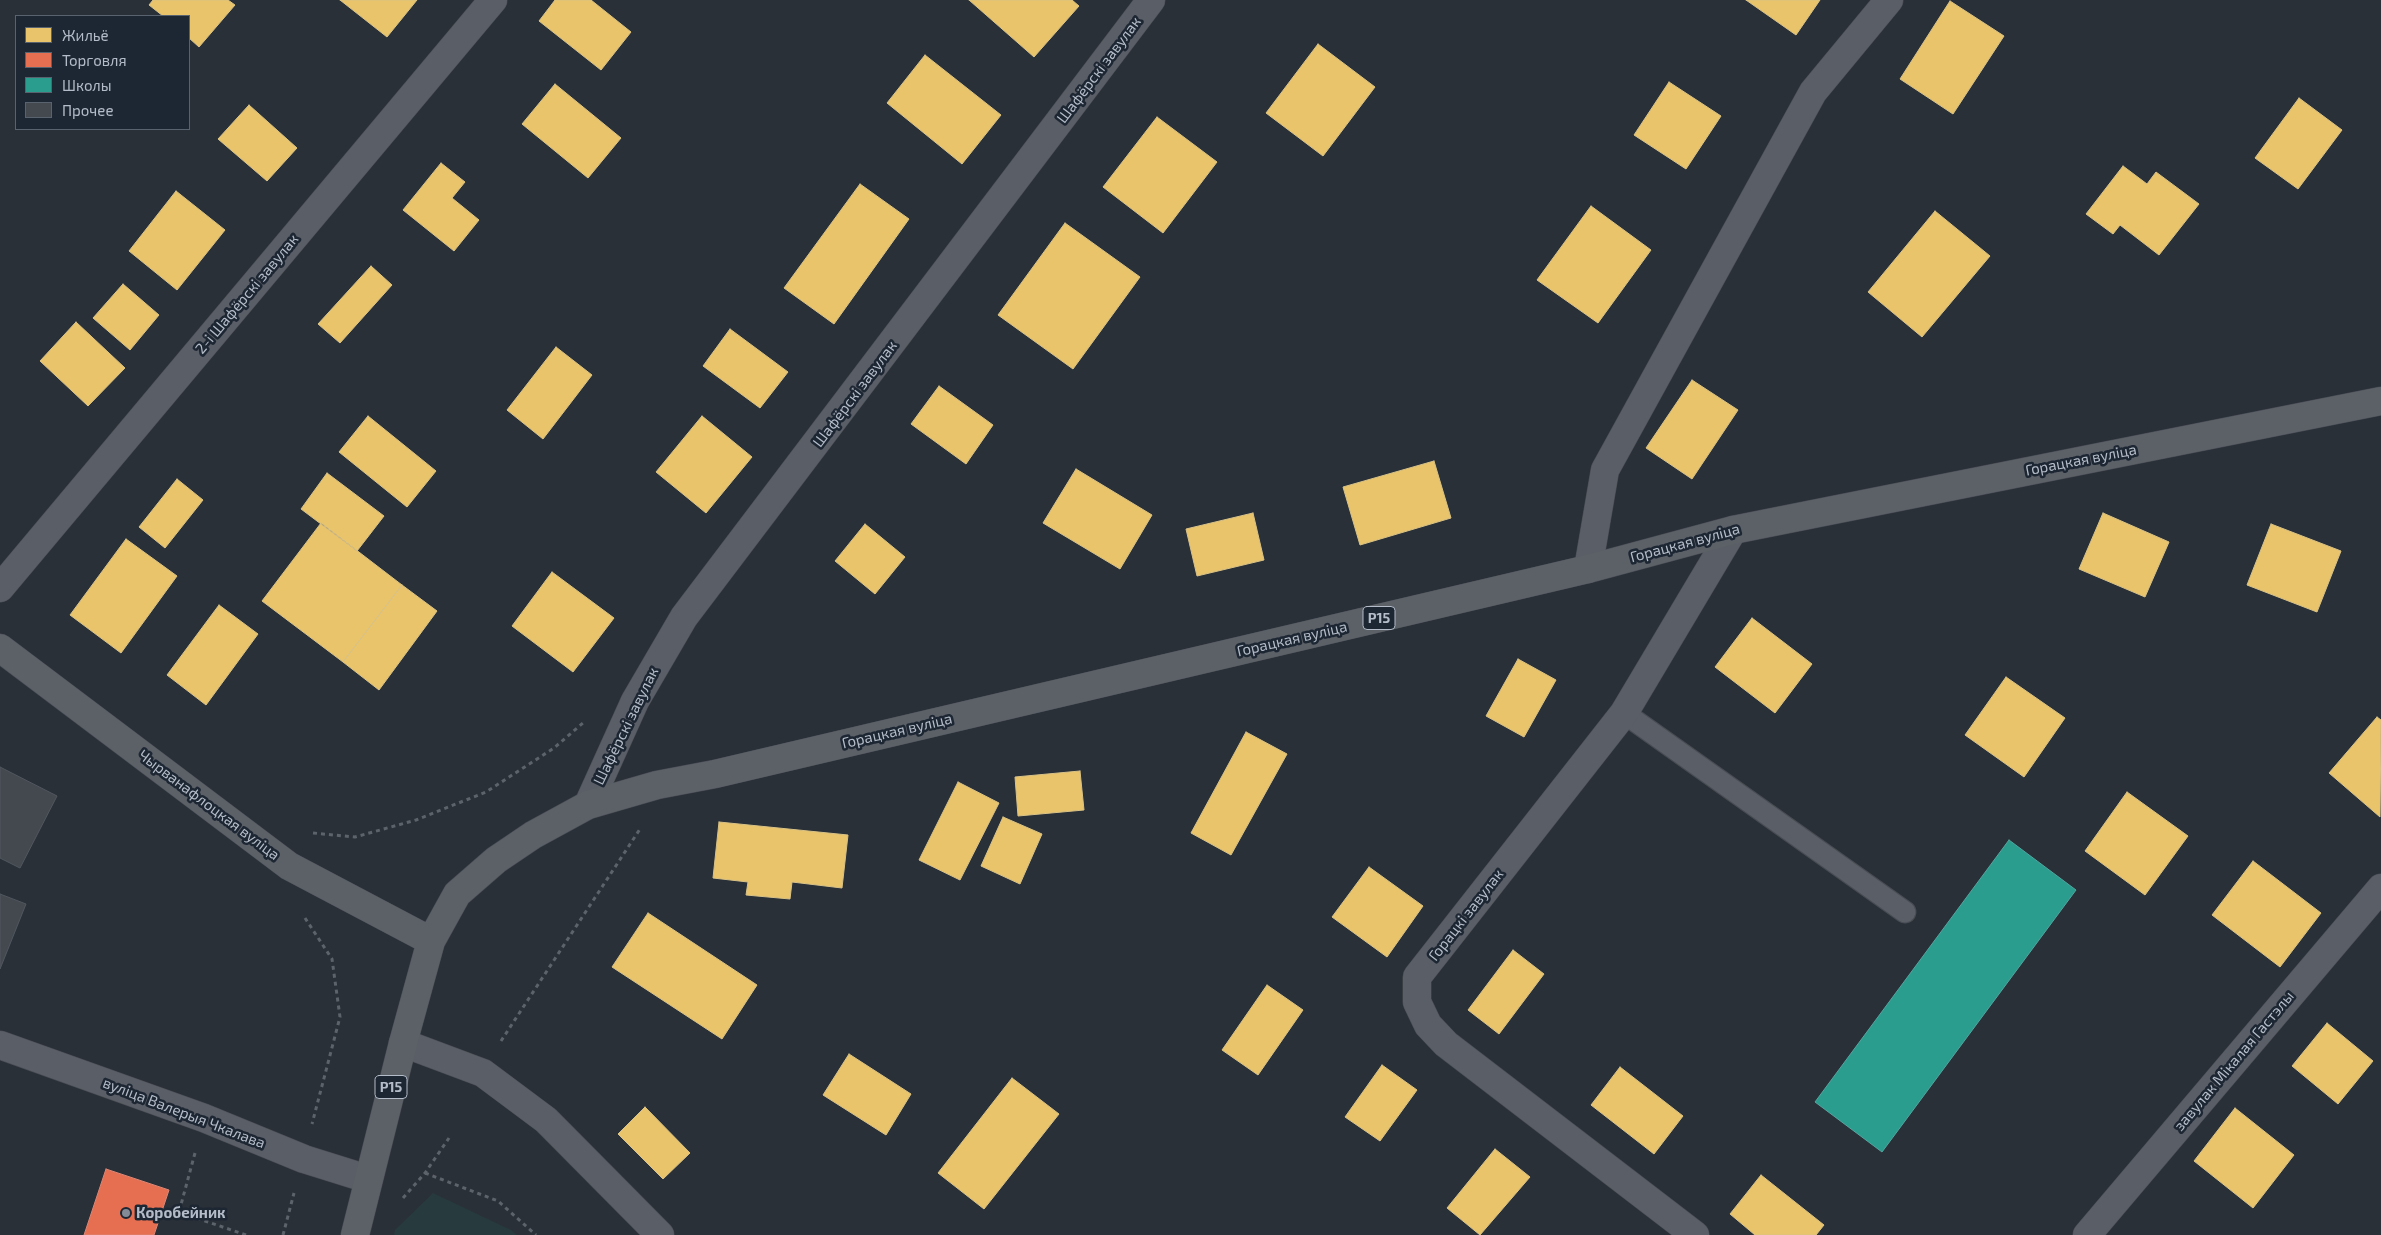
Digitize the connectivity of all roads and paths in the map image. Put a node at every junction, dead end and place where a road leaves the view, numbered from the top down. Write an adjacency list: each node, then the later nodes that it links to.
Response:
1 (493, 0): 7 (street, 2-і Шафёрскі завулак)
2 (1151, 0): 11 (street, Шафёрскі завулак)
3 (1889, 0): 6 (street)
4 (2381, 401): 5 (main road, Горацкая вуліца / Р15)
5 (1733, 530): 6 (main road, Горацкая вуліца / Р15); 9 (street, Горацкі завулак)
6 (1588, 569): 11 (main road, Горацкая вуліца / Р15)
7 (0, 588)
8 (0, 648): 17 (main road, Чырванафлоцкая вуліца)
9 (1624, 713): 16 (lane); 32 (street, Горацкі завулак)
10 (588, 717): 13 (path)
11 (588, 805): 17 (main road, Горацкая вуліца / Р15)
12 (645, 822): 20 (path)
13 (313, 832)
14 (2381, 888): 33 (street, завулак Мікалая Гастэлы)
15 (302, 912): 23 (path)
16 (1905, 912)
17 (431, 941): 18 (main road, Р15)
18 (402, 1044): 25 (main road, Р15); 31 (street)
19 (0, 1045): 21 (street, вуліца Валерыя Чкалава)
20 (497, 1048)
21 (204, 1118): 23 (street, вуліца Валерыя Чкалава); 27 (path)
22 (449, 1138): 24 (path)
23 (304, 1159): 25 (street, вуліца Валерыя Чкалава); 28 (path)
24 (425, 1173): 26 (path); 30 (path)
25 (368, 1179): 29 (main road, Р15)
26 (400, 1202)
27 (246, 1235)
28 (283, 1235)
29 (355, 1235)
30 (536, 1235)
31 (660, 1235)
32 (1695, 1235)
33 (2087, 1235)

